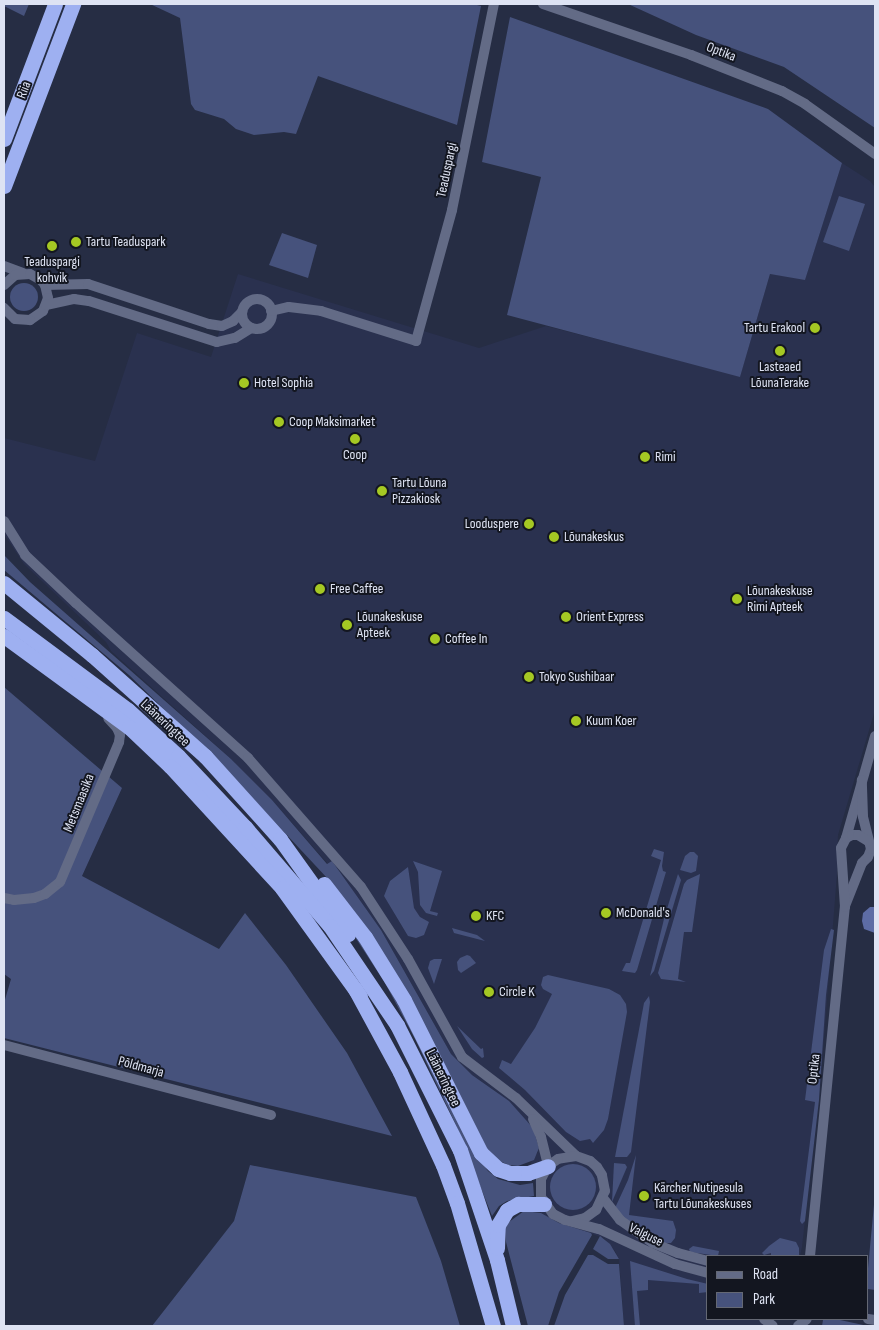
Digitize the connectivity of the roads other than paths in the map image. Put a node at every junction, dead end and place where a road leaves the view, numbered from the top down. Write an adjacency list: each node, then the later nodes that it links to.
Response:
1 (55, 4): 5 (highway, Riia)
2 (73, 4): 7 (highway, Riia)
3 (494, 4): 13 (street, Teaduspargi)
4 (543, 4): 6 (street, Optika)
5 (4, 139)
6 (875, 154)
7 (4, 186)
8 (4, 266): 9 (street)
9 (23, 273): 10 (street); 11 (street)
10 (4, 285)
11 (45, 285): 12 (street); 14 (street)
12 (46, 305): 15 (street); 16 (street)
13 (271, 311): 14 (street); 16 (street)
14 (242, 312): 16 (street)
15 (5, 314)
16 (251, 328)
17 (4, 521): 37 (street)
18 (4, 578): 20 (highway)
19 (4, 585): 20 (highway)
20 (24, 600): 27 (highway)
21 (4, 618): 31 (highway, Lääneringtee)
22 (4, 636): 23 (highway)
23 (76, 689): 32 (street, Metsmaasika); 34 (highway)
24 (875, 736): 25 (street)
25 (862, 780): 26 (street); 28 (street)
26 (846, 838): 28 (street); 29 (street)
27 (280, 839): 35 (highway); 40 (highway)
28 (868, 842): 30 (street)
29 (841, 848): 30 (street); 33 (street)
30 (862, 863): 33 (street)
31 (284, 874): 34 (highway, Lääneringtee); 35 (highway, Lääneringtee)
32 (4, 898)
33 (845, 907): 44 (street, Optika)
34 (360, 996): 50 (highway, Lääneringtee)
35 (398, 1024): 47 (highway, Lääneringtee)
36 (4, 1045): 38 (street, Põldmarja)
37 (531, 1114): 39 (street); 40 (street)
38 (271, 1115)
39 (576, 1156): 40 (street); 41 (street)
40 (548, 1166): 42 (street)
41 (603, 1198): 43 (street); 48 (street, Valguse)
42 (544, 1204): 43 (street, Valguse); 47 (highway)
43 (572, 1221): 49 (street, Valguse)
44 (811, 1234): 45 (street, Optika); 46 (street, Optika)
45 (804, 1255)
46 (810, 1255)
47 (497, 1260): 51 (highway, Lääneringtee)
48 (706, 1261)
49 (706, 1272)
50 (492, 1326)
51 (513, 1326)

